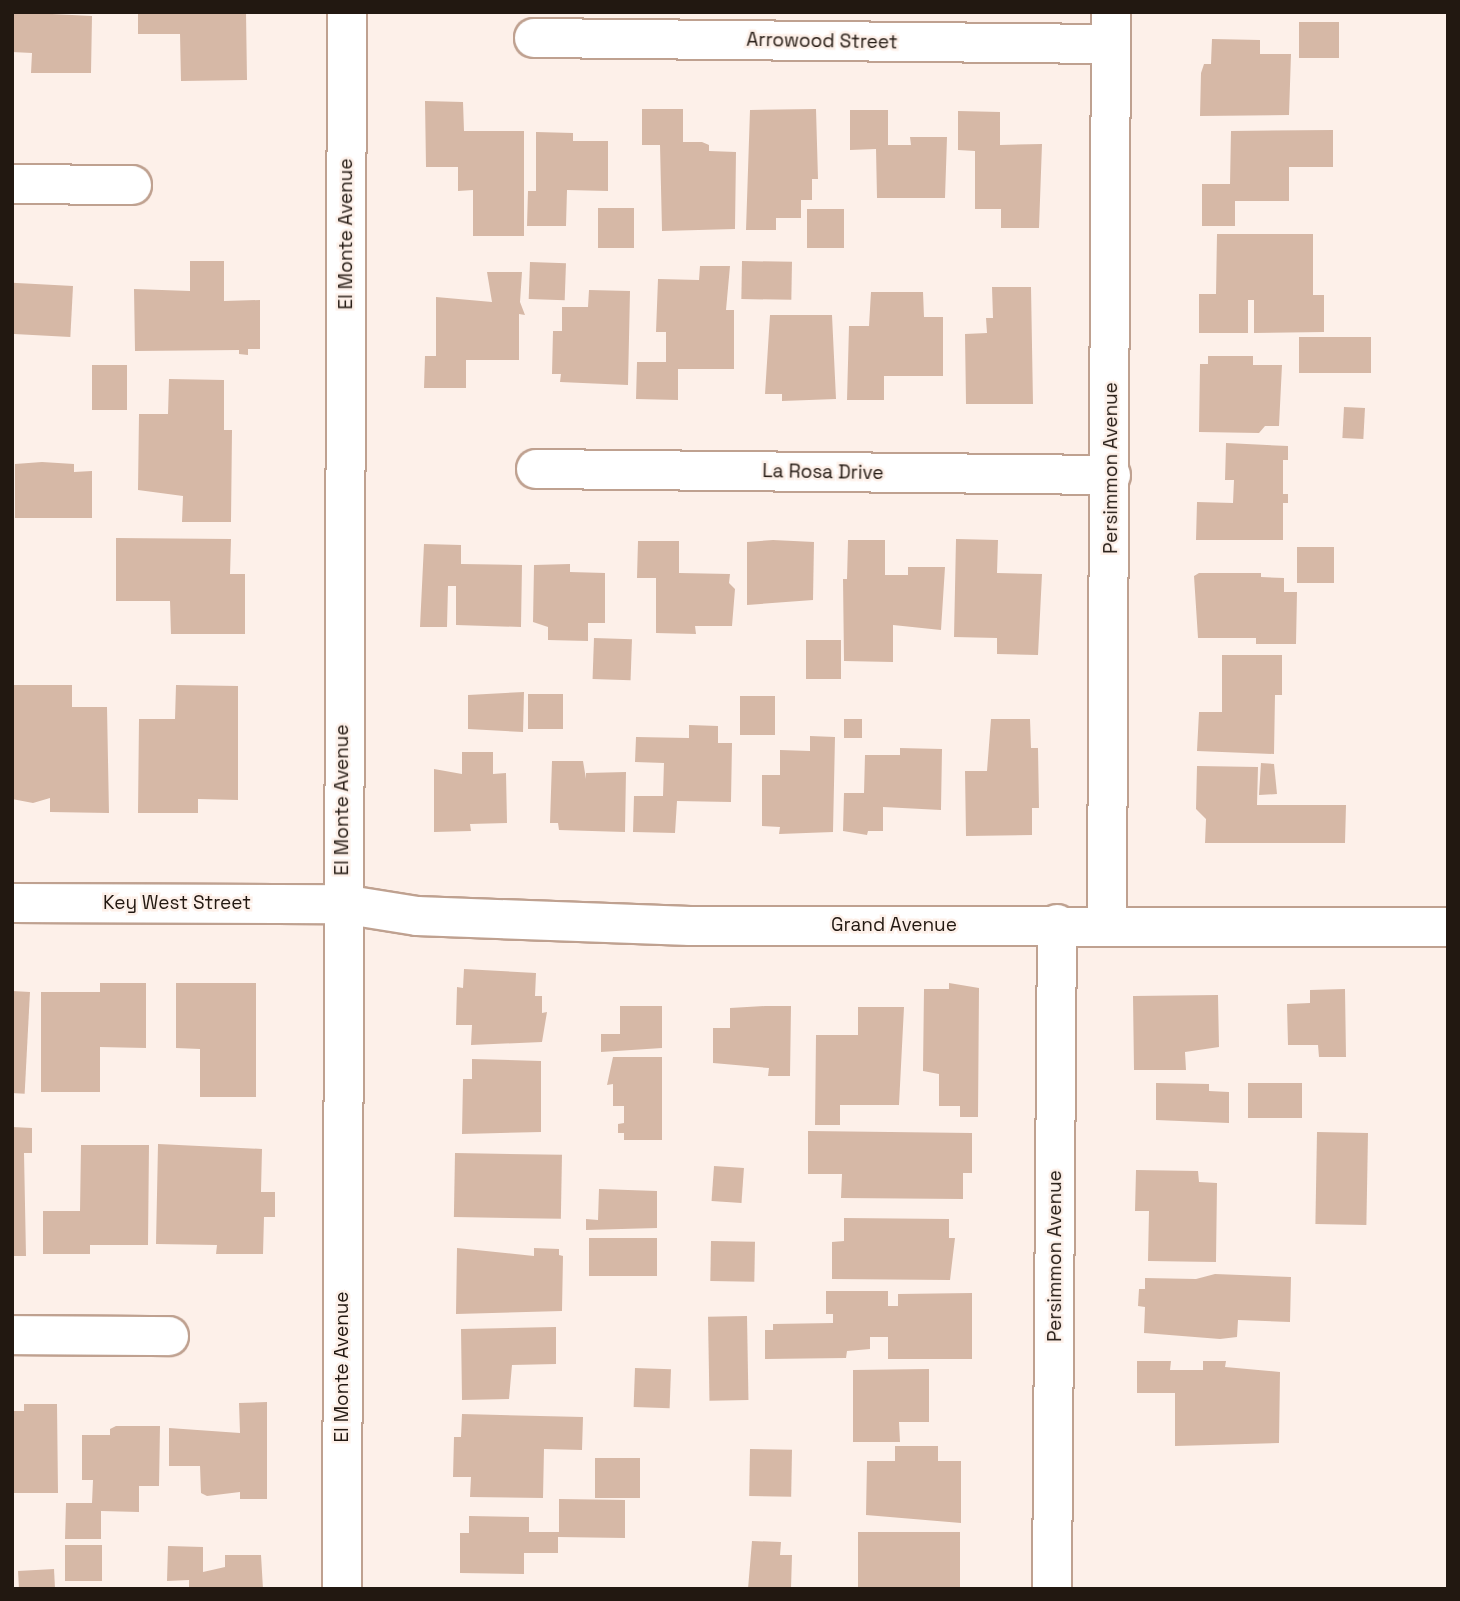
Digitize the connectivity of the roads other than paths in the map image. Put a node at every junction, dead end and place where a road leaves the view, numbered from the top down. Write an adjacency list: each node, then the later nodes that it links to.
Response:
1 (347, 12): 9 (street, El Monte Avenue)
2 (1111, 28): 3 (street, Arrowood Street); 7 (street, Persimmon Avenue)
3 (534, 37)
4 (12, 184): 5 (street)
5 (132, 186)
6 (536, 469): 7 (street, La Rosa Drive)
7 (1111, 475): 11 (street, Persimmon Avenue)
8 (12, 903): 9 (street, Key West Street)
9 (342, 904): 10 (street, Grand Avenue); 15 (street, El Monte Avenue)
10 (1057, 924): 11 (street, Grand Avenue); 16 (street, Persimmon Avenue)
11 (1107, 925): 12 (street, Grand Avenue)
12 (1430, 926)
13 (12, 1335): 14 (street)
14 (169, 1336)
15 (342, 1589)
16 (1052, 1589)

